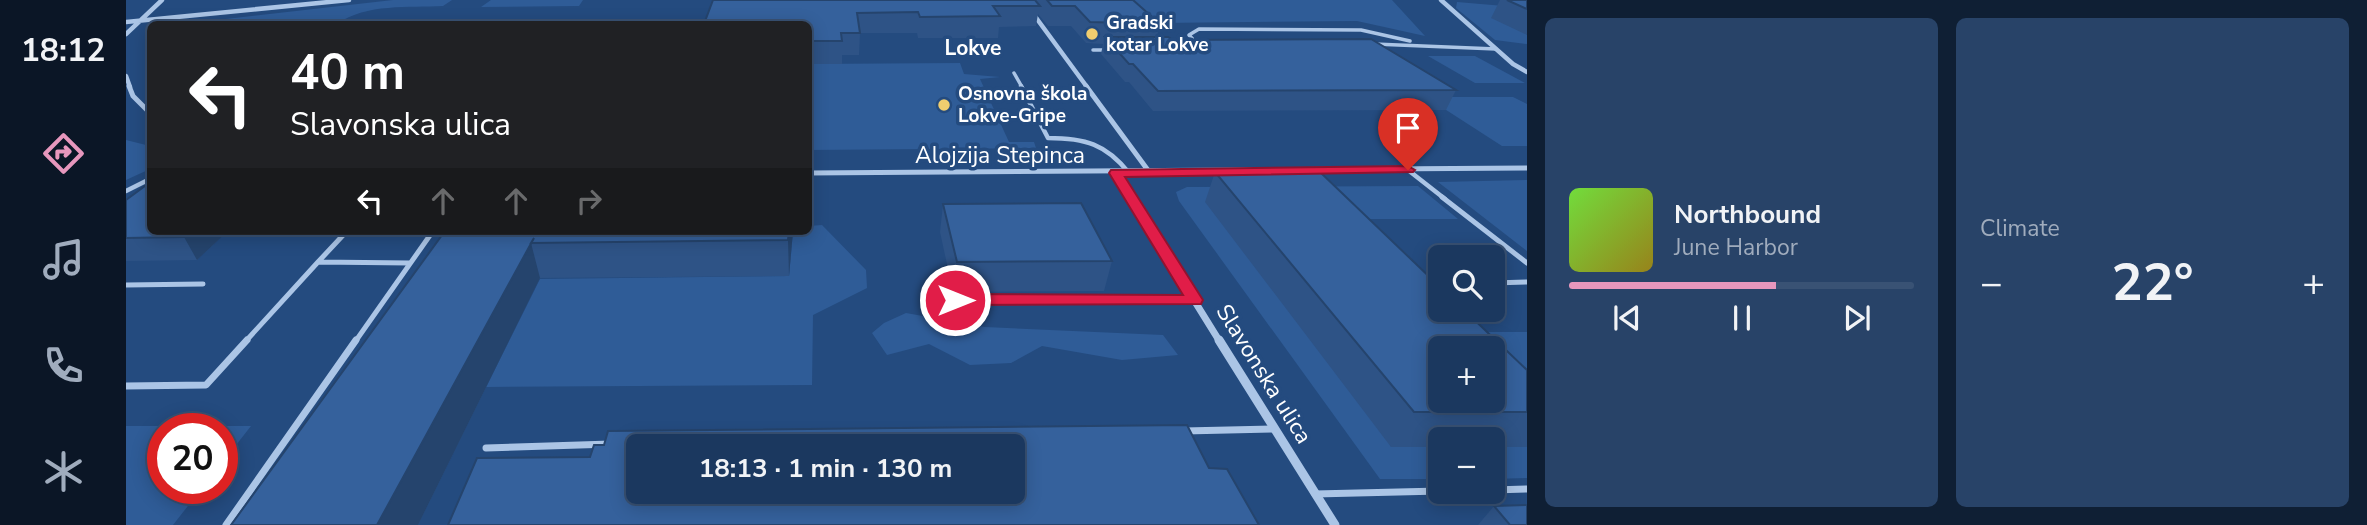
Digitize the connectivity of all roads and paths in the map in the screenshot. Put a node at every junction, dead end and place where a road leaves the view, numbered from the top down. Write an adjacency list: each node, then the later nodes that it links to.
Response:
1 (162, 0): 5 (street)
2 (349, 0): 5 (street)
3 (1023, 0): 24 (street)
4 (1441, 0): 11 (street)
5 (136, 21): 6 (street); 7 (street)
6 (126, 22)
7 (126, 33)
8 (1364, 44): 9 (lane)
9 (1420, 44): 10 (lane); 11 (lane)
10 (1186, 47)
11 (1496, 49): 15 (street)
12 (1093, 50): 13 (lane)
13 (1120, 50)
14 (1014, 72): 23 (lane)
15 (1527, 72)
16 (126, 76): 17 (street)
17 (129, 97): 18 (street)
18 (147, 111)
19 (1527, 168): 20 (street, Alojzija Stepinca)
20 (1408, 170): 24 (street, Alojzija Stepinca); 30 (lane)
21 (812, 173): 22 (street, Alojzija Stepinca)
22 (1115, 173): 23 (street, Alojzija Stepinca); 37 (street, Slavonska ulica)
23 (1129, 173): 24 (street, Alojzija Stepinca)
24 (1150, 173)
25 (147, 180): 26 (lane)
26 (126, 191)
27 (343, 235): 29 (lane)
28 (430, 235): 31 (lane)
29 (318, 262): 31 (lane); 38 (lane)
30 (1527, 262)
31 (410, 263): 47 (lane)
32 (1527, 282): 33 (lane)
33 (1505, 283)
34 (202, 284): 35 (lane)
35 (126, 285)
36 (955, 300): 37 (lane)
37 (1195, 300): 39 (street, Slavonska ulica)
38 (126, 386)
39 (1275, 429): 40 (lane); 46 (street, Slavonska ulica)
40 (1175, 432)
41 (625, 444): 42 (lane)
42 (486, 447)
43 (1527, 489): 44 (lane)
44 (1505, 490)
45 (1428, 491): 46 (lane)
46 (1315, 494): 48 (street, Slavonska ulica)
47 (226, 525)
48 (1335, 525)

